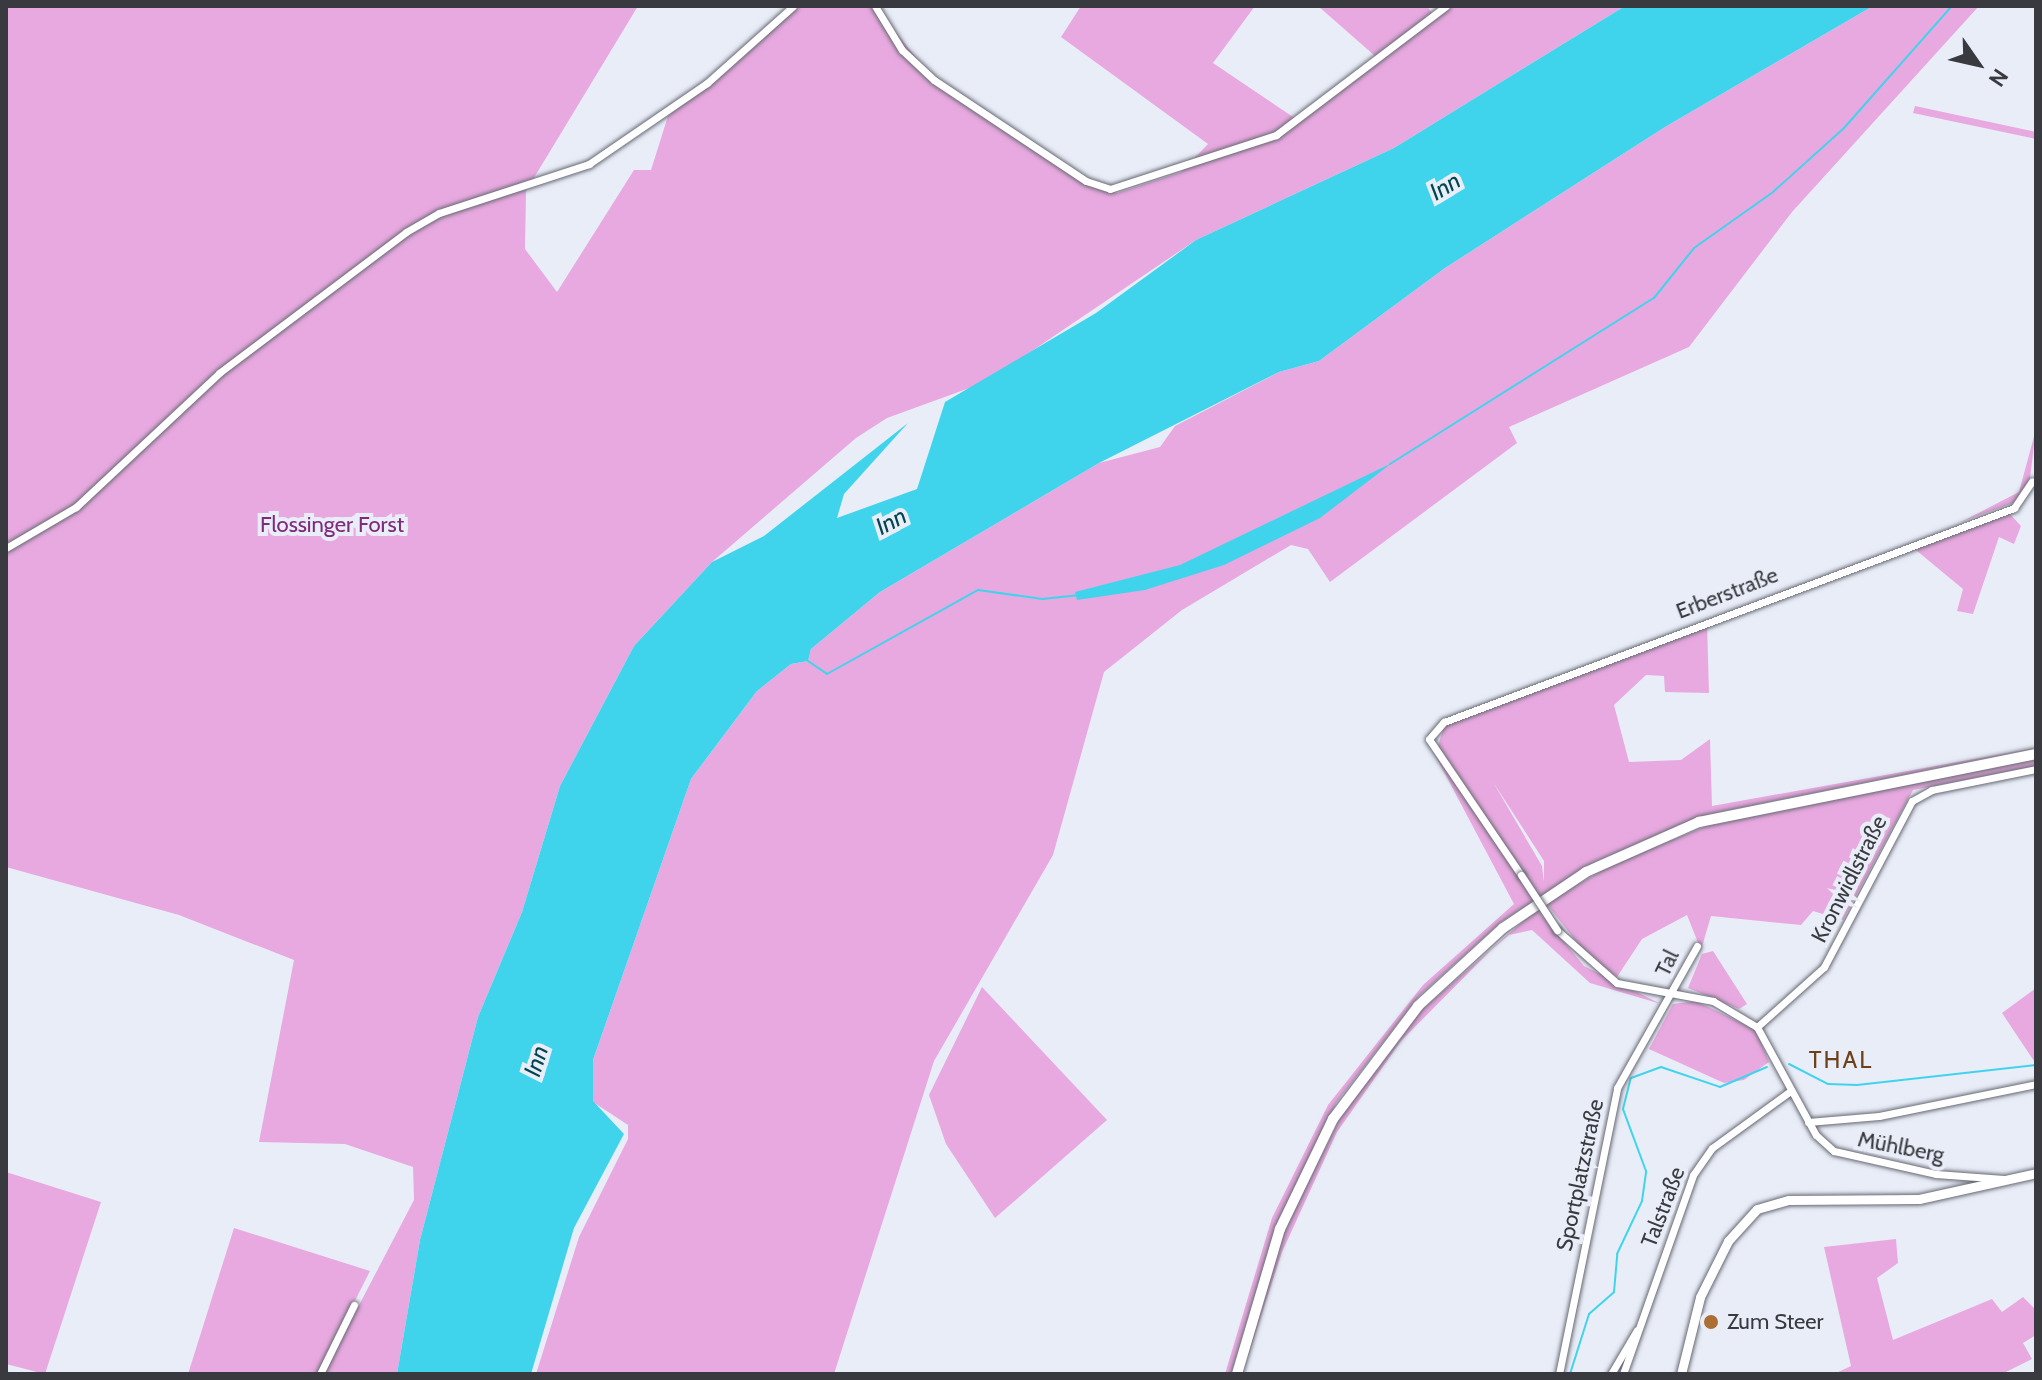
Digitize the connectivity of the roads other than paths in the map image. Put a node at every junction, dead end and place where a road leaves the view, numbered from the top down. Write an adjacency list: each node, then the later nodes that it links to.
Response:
1 (793, 6): 5 (street)
2 (875, 6): 3 (street)
3 (1446, 6)
4 (2032, 481): 9 (street, Erberstraße, bridge)
5 (6, 548)
6 (2036, 754): 19 (main road)
7 (2036, 769): 10 (street, Kronwidlstraße)
8 (1697, 946): 9 (street, Tal)
9 (1672, 997): 10 (street); 20 (street, Sportplatzstraße)
10 (1757, 1027): 12 (street, Mühlberg)
11 (2036, 1084): 13 (street)
12 (1789, 1092): 13 (street, Mühlberg); 17 (street, Talstraße)
13 (1808, 1122): 15 (street, Mühlberg)
14 (2036, 1173): 15 (street)
15 (2009, 1183): 23 (street)
16 (354, 1305): 18 (street)
17 (1637, 1330): 21 (street); 22 (street, Talstraße)
18 (320, 1374)
19 (1237, 1374)
20 (1559, 1374)
21 (1611, 1374)
22 (1623, 1374)
23 (1681, 1374)

